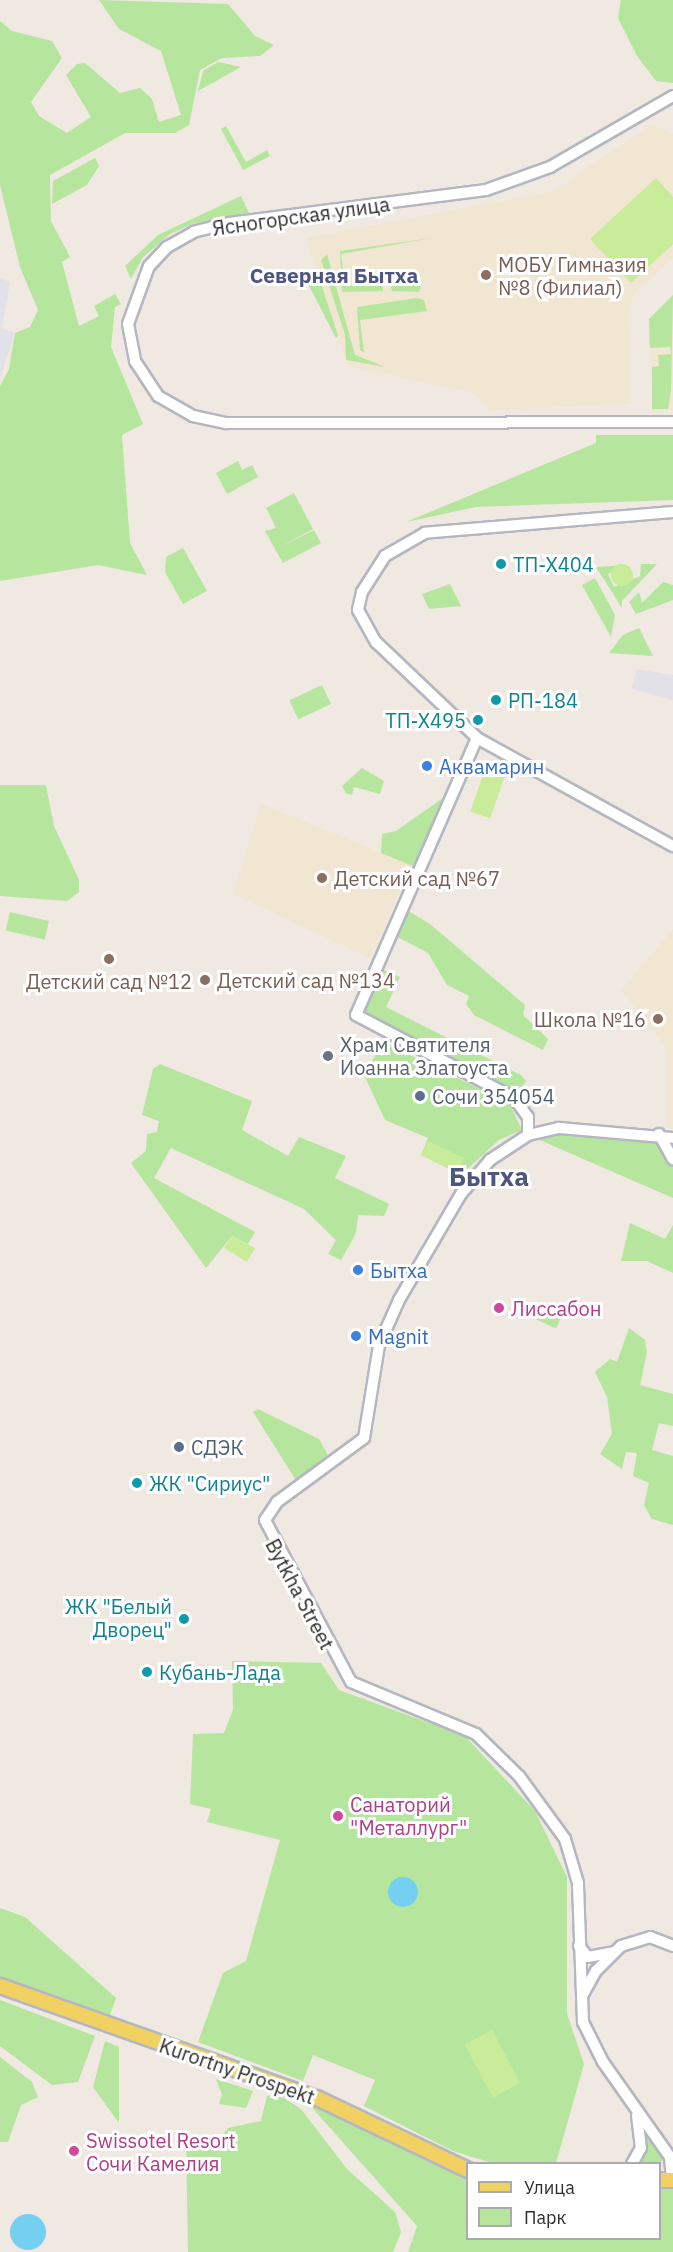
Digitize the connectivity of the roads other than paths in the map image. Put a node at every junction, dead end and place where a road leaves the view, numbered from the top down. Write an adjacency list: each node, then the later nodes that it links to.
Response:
1 (673, 96): 2 (street, Ясногорская улица)
2 (673, 422)
3 (673, 512): 4 (street)
4 (477, 738): 5 (street); 7 (street)
5 (673, 846)
6 (659, 1134): 7 (street, Bytkha Street); 8 (street, Bytkha Street); 9 (street)
7 (528, 1136): 10 (street, Bytkha Street)
8 (673, 1138)
9 (673, 1159)
10 (578, 1946): 12 (street); 14 (street, Bytkha Street)
11 (673, 1946): 12 (street)
12 (615, 1951): 14 (street)
13 (0, 1986): 17 (main road, Kurortny Prospekt)
14 (582, 1997): 15 (street, Bytkha Street)
15 (634, 2106): 16 (street); 18 (street, Bytkha Street)
16 (632, 2162)
17 (466, 2169)
18 (668, 2180)

